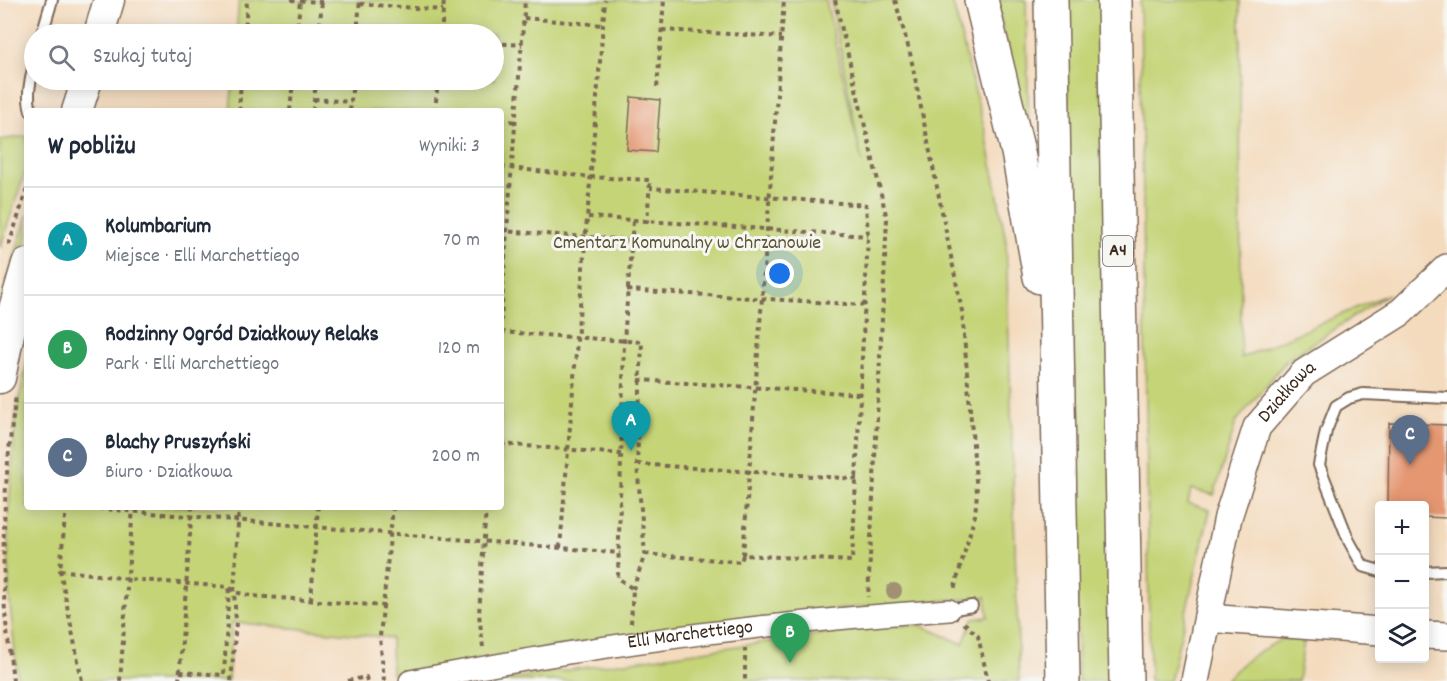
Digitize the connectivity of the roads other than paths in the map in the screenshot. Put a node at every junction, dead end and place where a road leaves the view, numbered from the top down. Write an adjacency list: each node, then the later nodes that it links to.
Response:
1 (52, 0): 6 (lane)
2 (109, 0): 7 (main road)
3 (981, 0): 14 (highway)
4 (1051, 0): 14 (highway)
5 (1114, 0): 28 (highway, A4)
6 (45, 24)
7 (102, 24)
8 (28, 90): 10 (lane)
9 (84, 90): 11 (main road)
10 (30, 108)
11 (78, 108)
12 (17, 259): 15 (main road)
13 (1447, 268): 22 (street, Działkowa)
14 (1058, 379): 27 (highway)
15 (8, 384)
16 (1447, 398): 17 (lane)
17 (1375, 570)
18 (1447, 571): 19 (lane)
19 (1429, 572)
20 (972, 606): 21 (lane, Elli Marchettiego)
21 (948, 610): 26 (street, Elli Marchettiego)
22 (1208, 616): 23 (street); 29 (street, Działkowa)
23 (1375, 631)
24 (1429, 634): 25 (street)
25 (1447, 636)
26 (410, 681)
27 (1063, 681)
28 (1126, 681)
29 (1195, 681)

